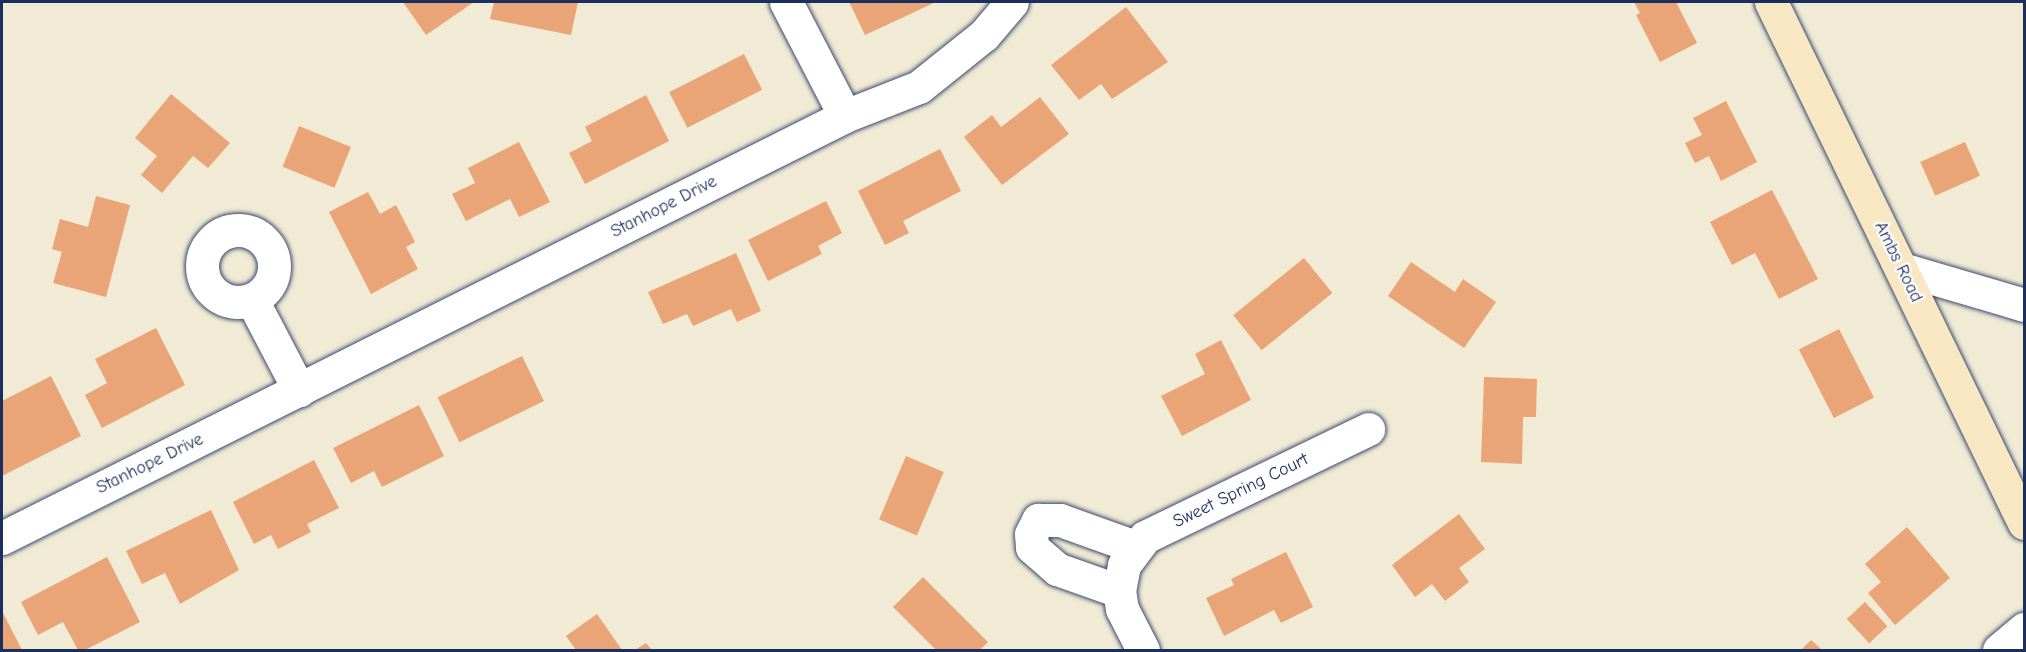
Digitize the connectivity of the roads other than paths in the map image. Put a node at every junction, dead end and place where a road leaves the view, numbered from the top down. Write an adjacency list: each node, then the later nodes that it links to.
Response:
1 (786, 2): 4 (street)
2 (1012, 2): 4 (street, Stanhope Drive)
3 (1771, 2): 5 (street, Ambs Road)
4 (845, 116): 8 (street, Stanhope Drive)
5 (1902, 268): 7 (street); 10 (street, Ambs Road)
6 (252, 300): 8 (street)
7 (2025, 305)
8 (299, 390): 11 (street, Stanhope Drive)
9 (1368, 429): 13 (street, Sweet Spring Court)
10 (2025, 523)
11 (2, 538)
12 (2025, 629): 14 (street)
13 (1143, 651)
14 (1999, 651)

